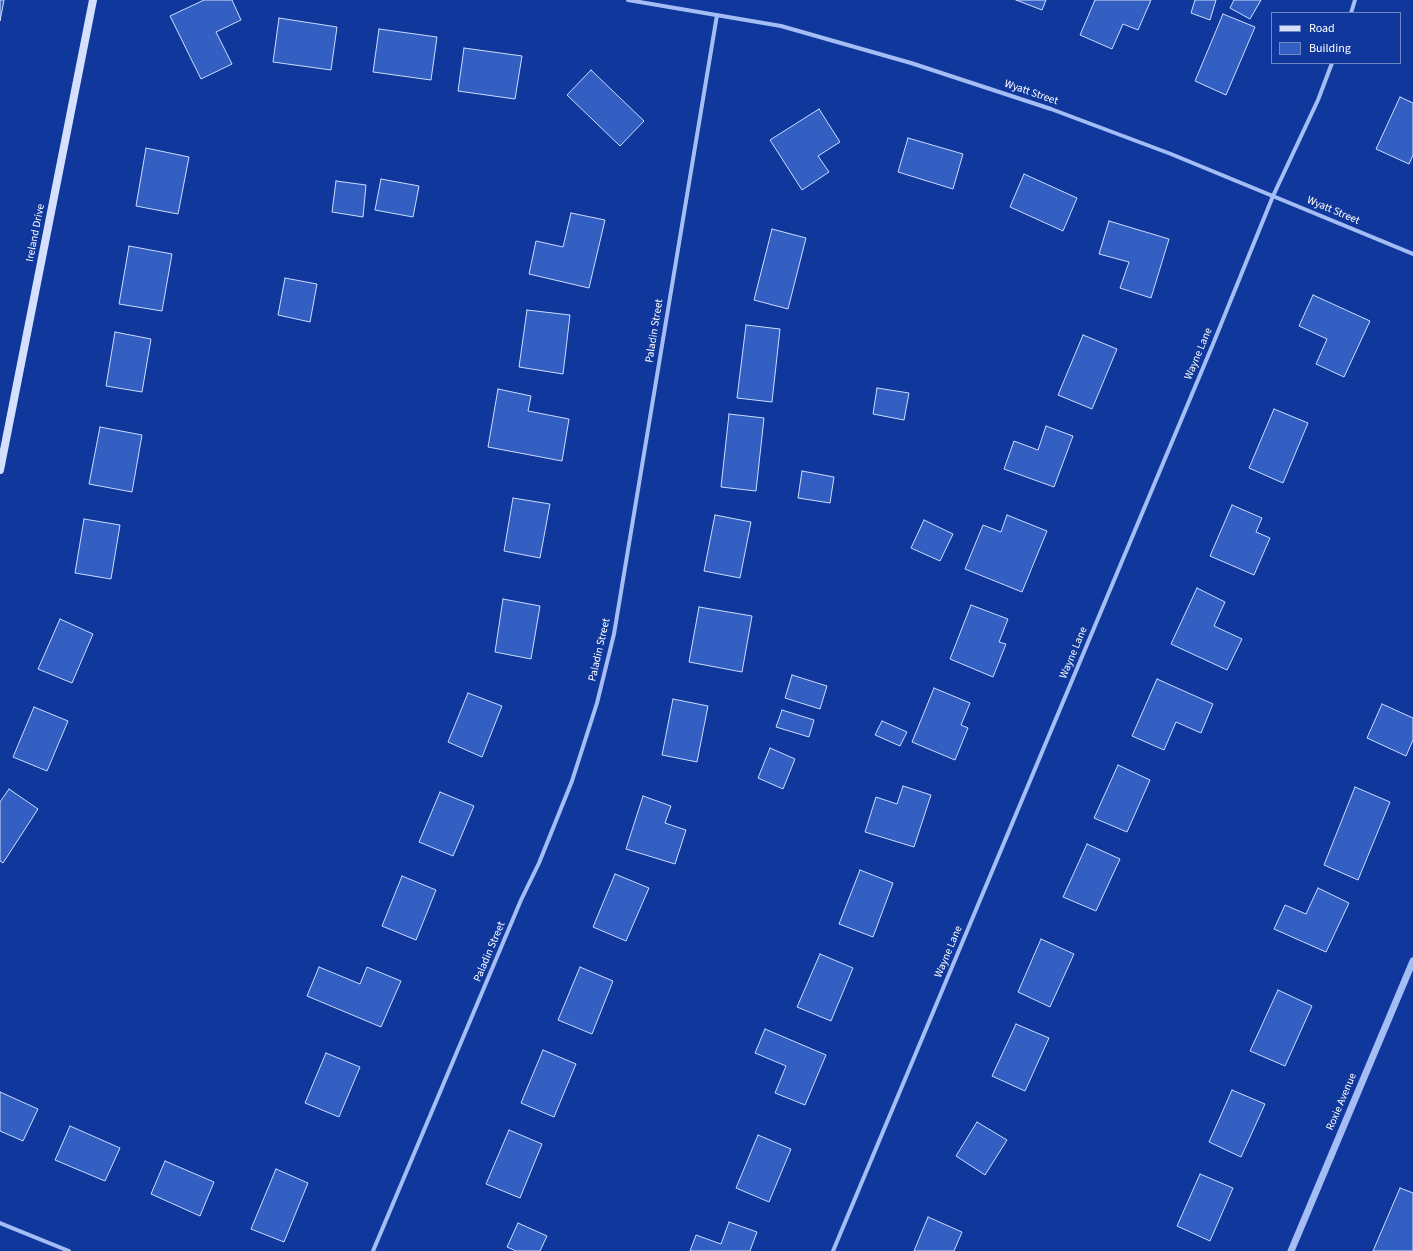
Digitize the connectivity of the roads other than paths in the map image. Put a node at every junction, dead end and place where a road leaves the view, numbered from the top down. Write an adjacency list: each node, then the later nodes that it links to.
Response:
1 (93, 0): 9 (main road, Ireland Drive)
2 (628, 0): 5 (street, Wyatt Street)
3 (1355, 0): 4 (street)
4 (1351, 12)
5 (717, 16): 7 (street, Wyatt Street); 13 (street, Paladin Street)
6 (1332, 64): 7 (street, Wayne Lane)
7 (1273, 196): 8 (street, Wyatt Street); 14 (street, Wayne Lane)
8 (1413, 254)
9 (0, 470)
10 (1413, 961): 15 (street, Roxie Avenue)
11 (0, 1223): 12 (street)
12 (69, 1251)
13 (373, 1251)
14 (833, 1251)
15 (1291, 1251)

